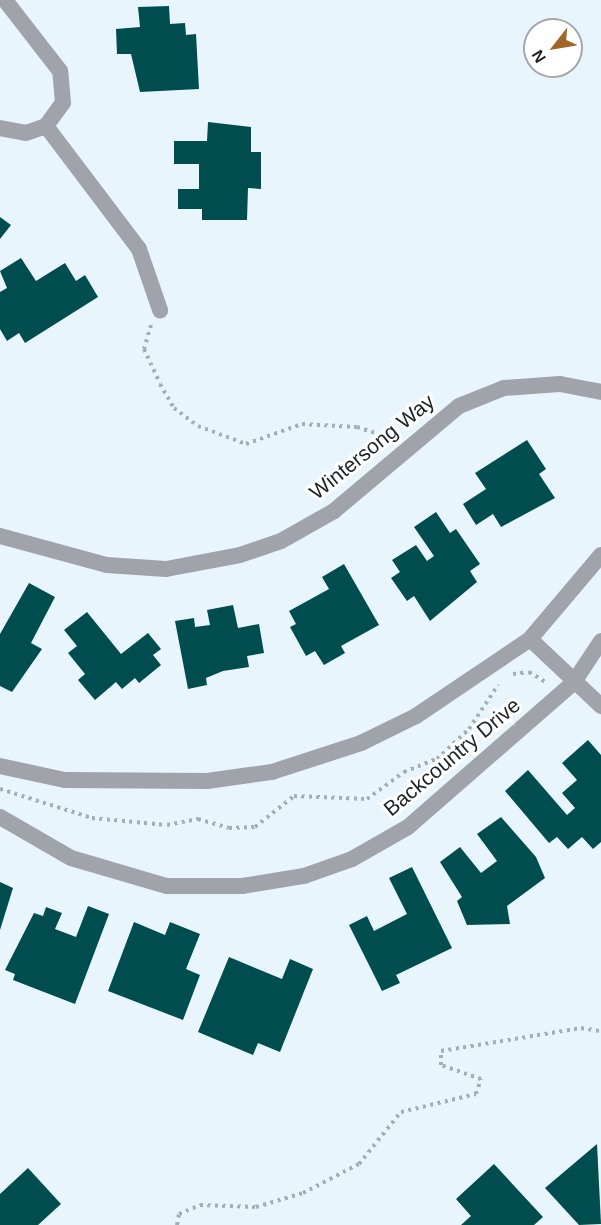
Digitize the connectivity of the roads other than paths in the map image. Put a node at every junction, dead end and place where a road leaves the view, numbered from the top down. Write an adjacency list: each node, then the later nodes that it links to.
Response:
1 (5, 0): 2 (street)
2 (46, 126): 3 (street); 4 (street)
3 (0, 128)
4 (160, 309)
5 (601, 392): 6 (street, Wintersong Way)
6 (0, 536)
7 (601, 555): 8 (street, Backcountry Drive)
8 (530, 639): 10 (street); 12 (street, Backcountry Drive)
9 (601, 641): 10 (street, Backcountry Drive)
10 (574, 682): 11 (street); 13 (street, Backcountry Drive)
11 (601, 706)
12 (0, 766)
13 (0, 817)

